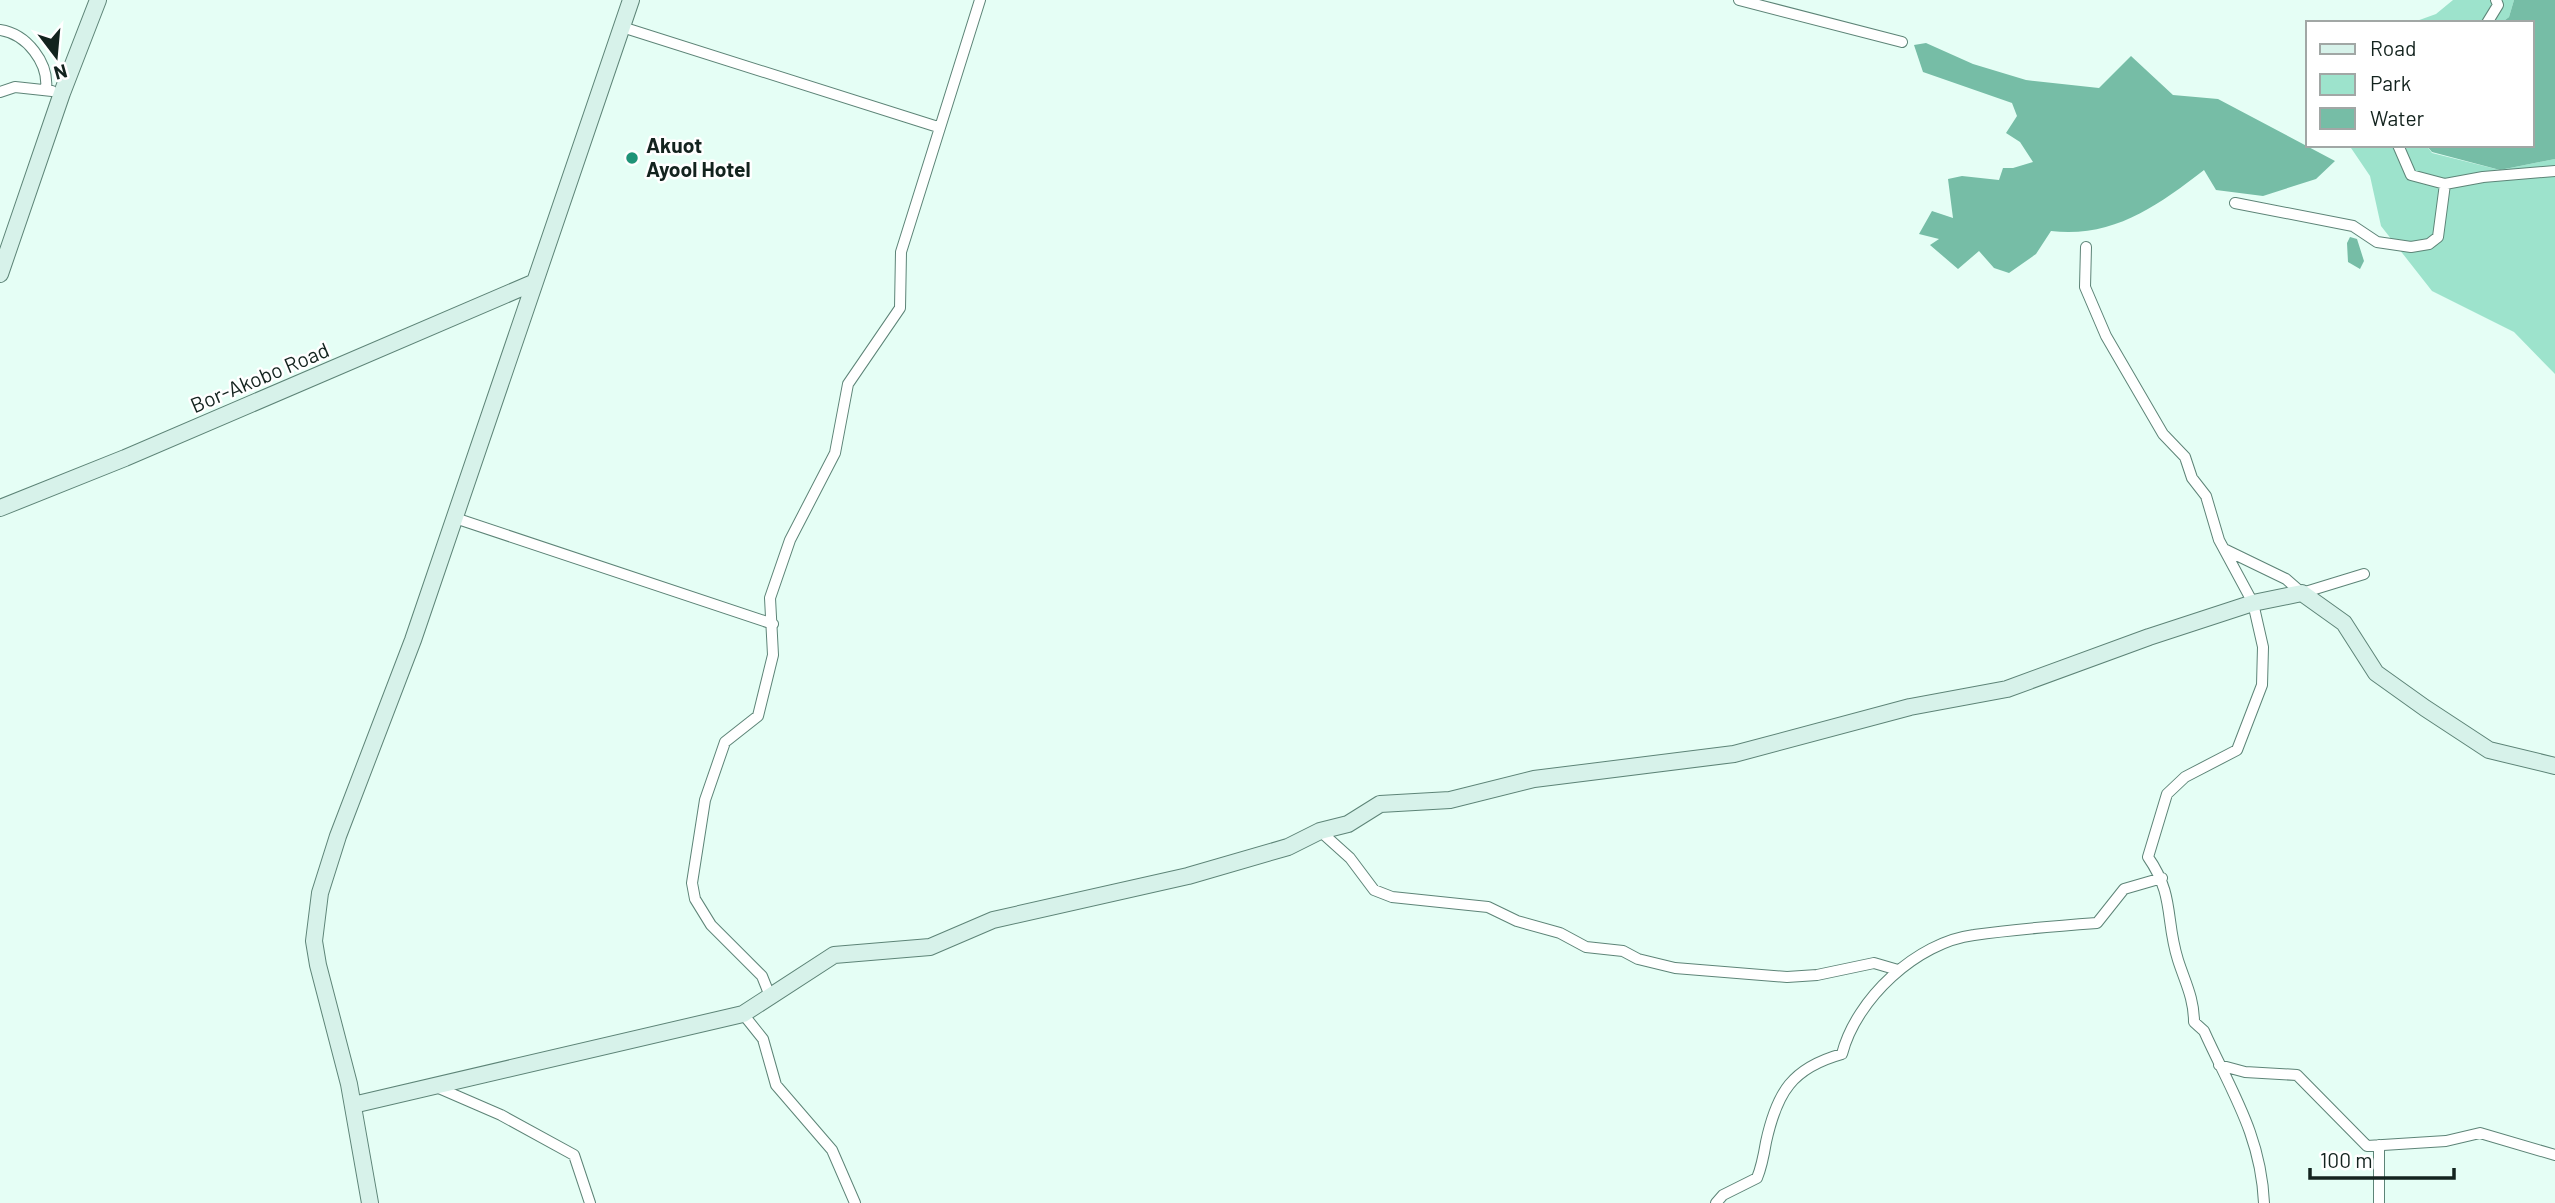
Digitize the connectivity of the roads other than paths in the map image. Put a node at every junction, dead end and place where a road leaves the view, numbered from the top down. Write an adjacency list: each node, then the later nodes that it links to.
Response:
1 (98, 0): 10 (street)
2 (631, 0): 7 (street)
3 (980, 0): 12 (street)
4 (1739, 0): 9 (street)
5 (2496, 0): 6 (street)
6 (2488, 21)
7 (622, 27): 12 (street); 19 (street)
8 (0, 30): 10 (street)
9 (1902, 42)
10 (54, 91): 11 (street); 18 (street)
11 (0, 92)
12 (938, 127): 26 (street)
13 (2399, 147): 15 (street)
14 (2555, 171): 15 (street)
15 (2445, 184): 16 (street)
16 (2235, 203)
17 (2086, 247): 22 (street)
18 (0, 274)
19 (535, 282): 20 (street, Bor-Akobo Road); 21 (street)
20 (0, 508)
21 (454, 518): 26 (street); 35 (street)
22 (2224, 549): 24 (street); 25 (street)
23 (2364, 574): 24 (street)
24 (2302, 593): 25 (street); 27 (street)
25 (2253, 603): 28 (street); 29 (street)
26 (774, 624): 31 (street)
27 (2555, 766)
28 (1320, 831): 30 (street); 31 (street)
29 (2162, 878): 30 (street); 33 (street)
30 (1898, 970): 41 (street)
31 (771, 996): 32 (street)
32 (743, 1014): 34 (street); 40 (street)
33 (2219, 1065): 36 (street); 42 (street)
34 (434, 1086): 35 (street); 39 (street)
35 (353, 1105): 38 (street)
36 (2379, 1145): 37 (street); 43 (street)
37 (2555, 1155)
38 (370, 1203)
39 (590, 1203)
40 (855, 1203)
41 (1716, 1203)
42 (2264, 1203)
43 (2379, 1203)

